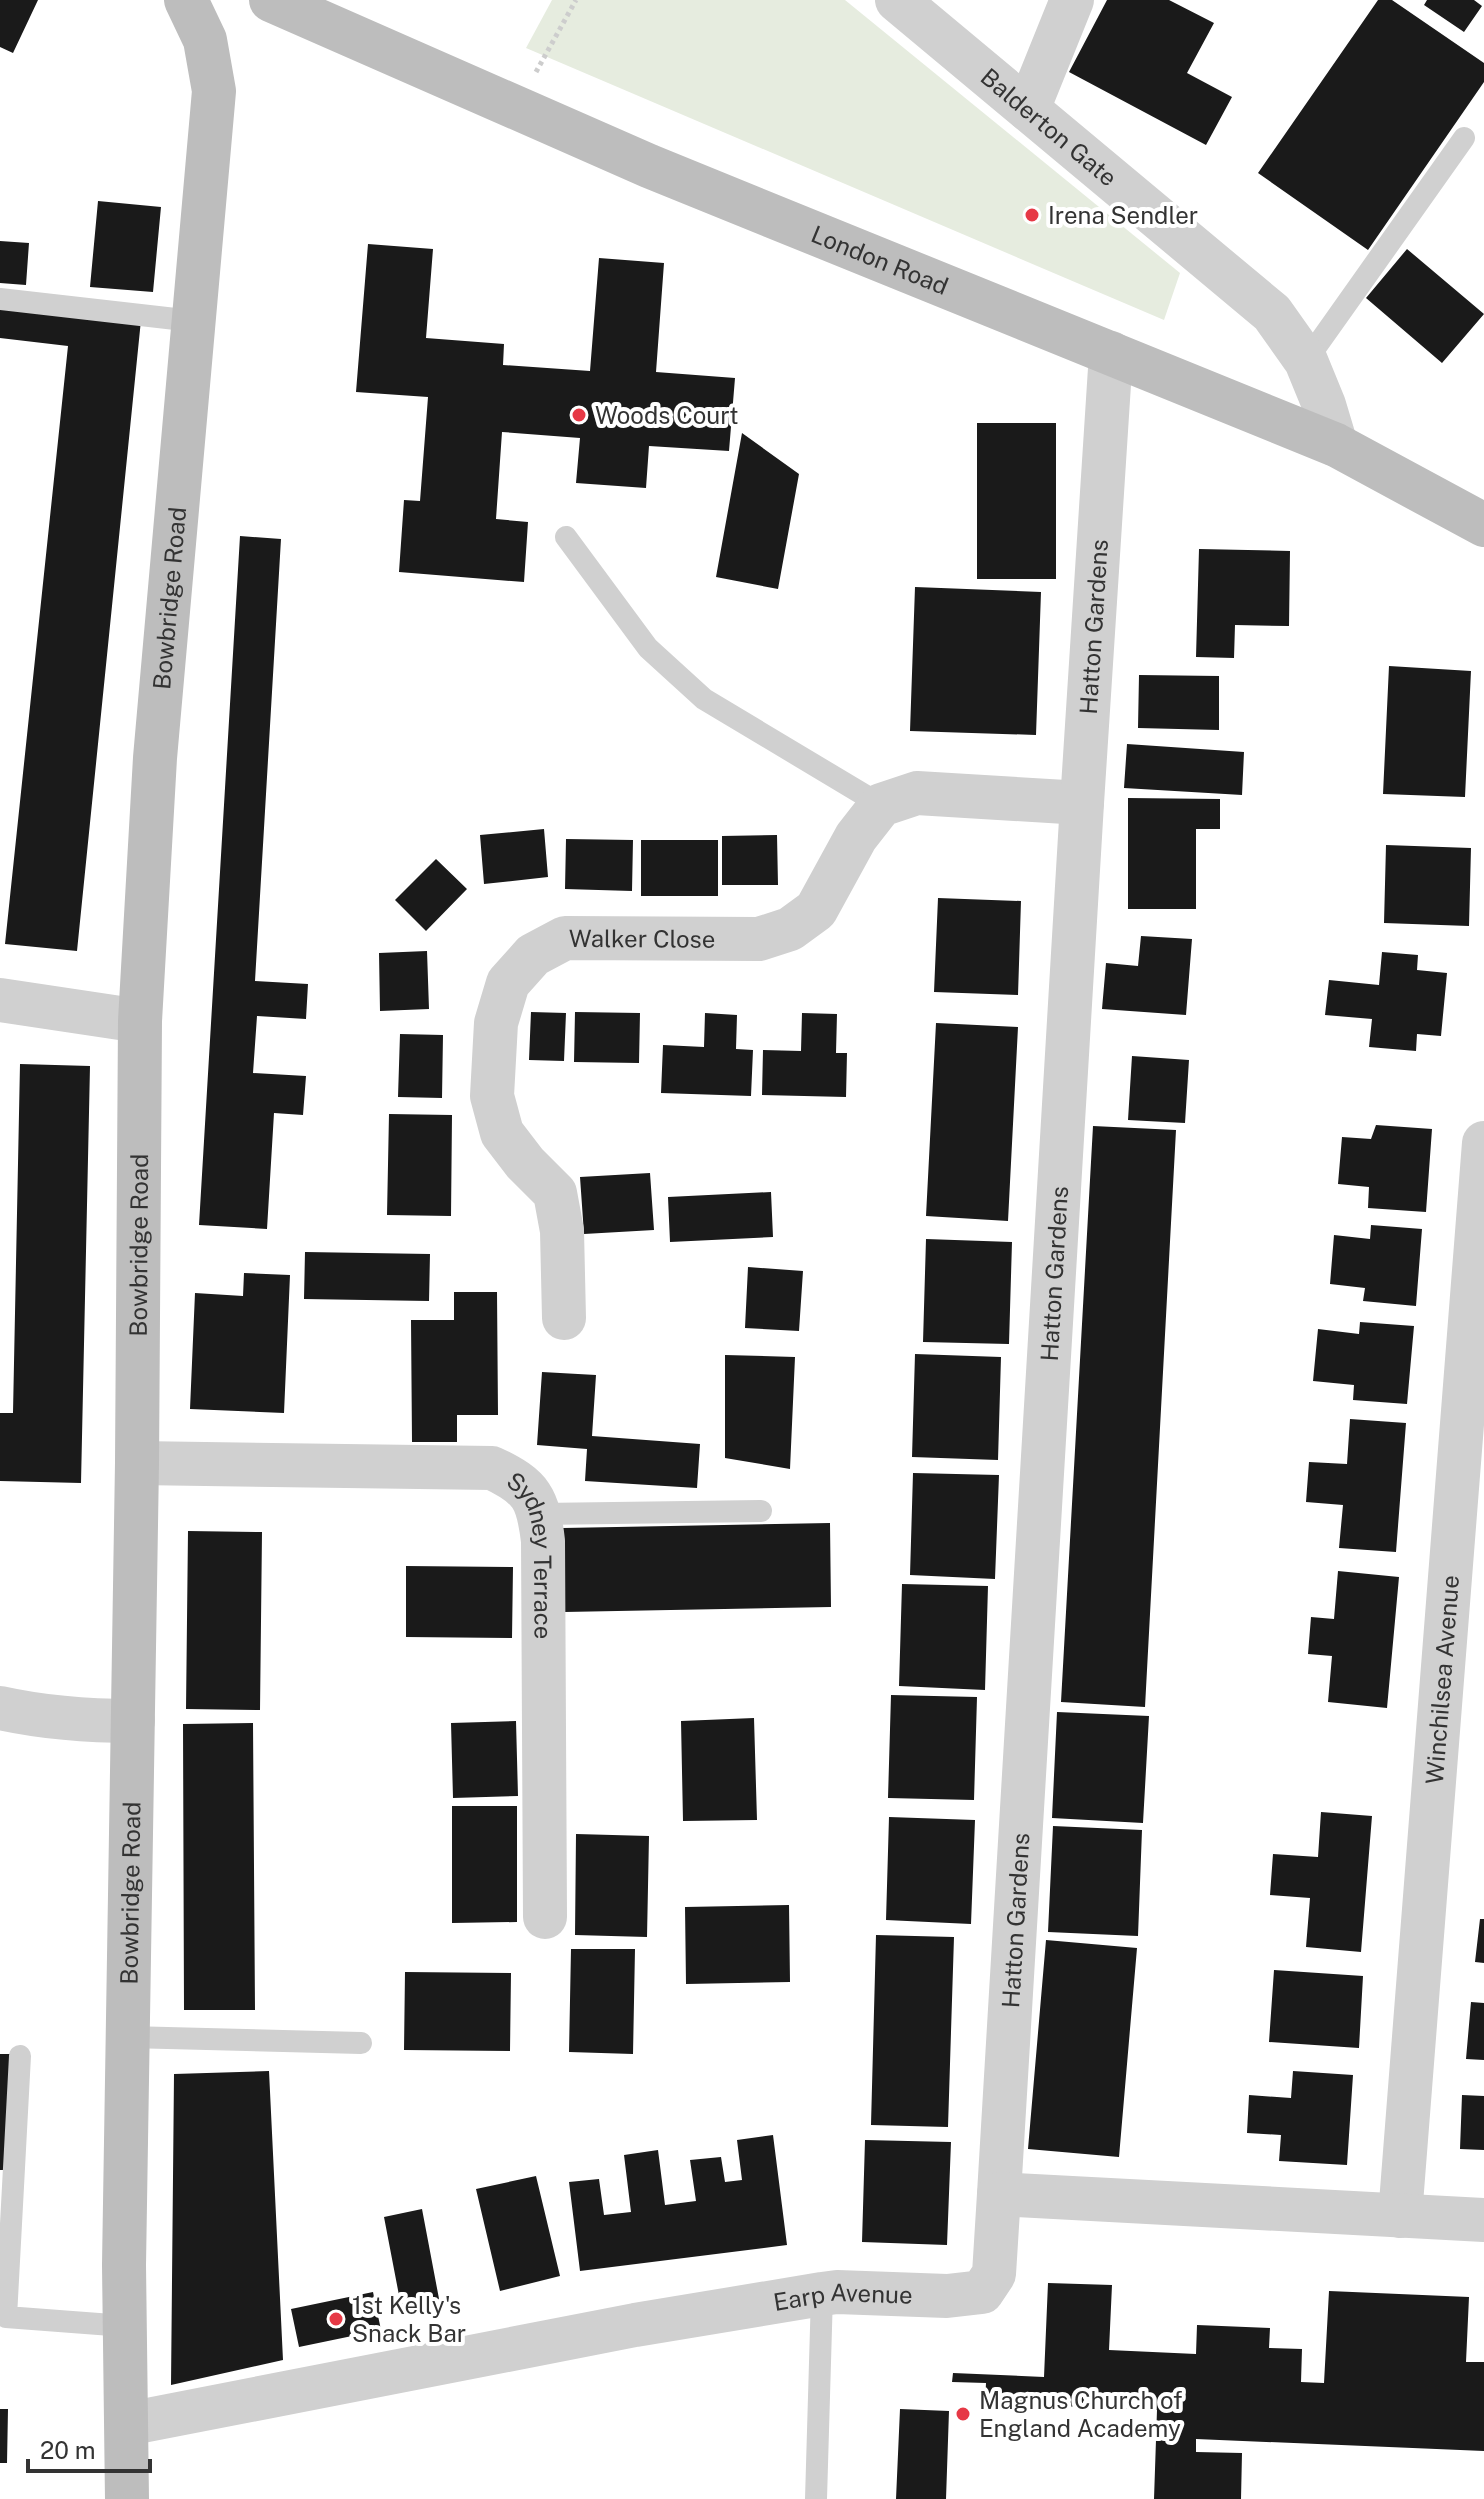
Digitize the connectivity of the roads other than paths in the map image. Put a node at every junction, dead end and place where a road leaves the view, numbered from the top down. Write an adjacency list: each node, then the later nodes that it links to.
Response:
1 (186, 0): 8 (street, Bowbridge Road)
2 (271, 0): 9 (street, London Road)
3 (897, 0): 5 (street, Balderton Gate)
4 (1072, 0): 5 (street)
5 (1028, 109): 10 (street, Balderton Gate)
6 (1464, 138): 10 (lane)
7 (0, 299): 8 (lane)
8 (193, 321): 17 (street, Bowbridge Road)
9 (1111, 353): 11 (street, London Road); 14 (street, Hatton Gardens)
10 (1306, 361): 11 (street, Balderton Gate)
11 (1336, 445): 12 (street, London Road)
12 (1484, 525)
13 (566, 537): 15 (lane)
14 (1082, 803): 15 (street); 29 (street, Hatton Gardens)
15 (881, 805): 19 (street, Walker Close)
16 (0, 1000): 17 (street)
17 (140, 1021): 20 (street, Bowbridge Road)
18 (1484, 1143): 30 (street, Winchilsea Avenue)
19 (564, 1318)
20 (137, 1463): 22 (street, Sydney Terrace); 24 (street, Bowbridge Road)
21 (761, 1511): 22 (lane)
22 (540, 1514): 25 (street, Sydney Terrace)
23 (0, 1708): 24 (street)
24 (133, 1721): 26 (street, Bowbridge Road)
25 (545, 1917)
26 (128, 2037): 27 (lane); 33 (street, Bowbridge Road)
27 (361, 2043)
28 (20, 2056): 33 (lane)
29 (999, 2194): 30 (street); 32 (street, Earp Avenue)
30 (1400, 2216): 31 (street)
31 (1484, 2220)
32 (822, 2294): 34 (street, Earp Avenue); 36 (lane)
33 (125, 2326): 34 (street, Bowbridge Road)
34 (127, 2424): 35 (street, Bowbridge Road)
35 (127, 2499)
36 (816, 2499)

